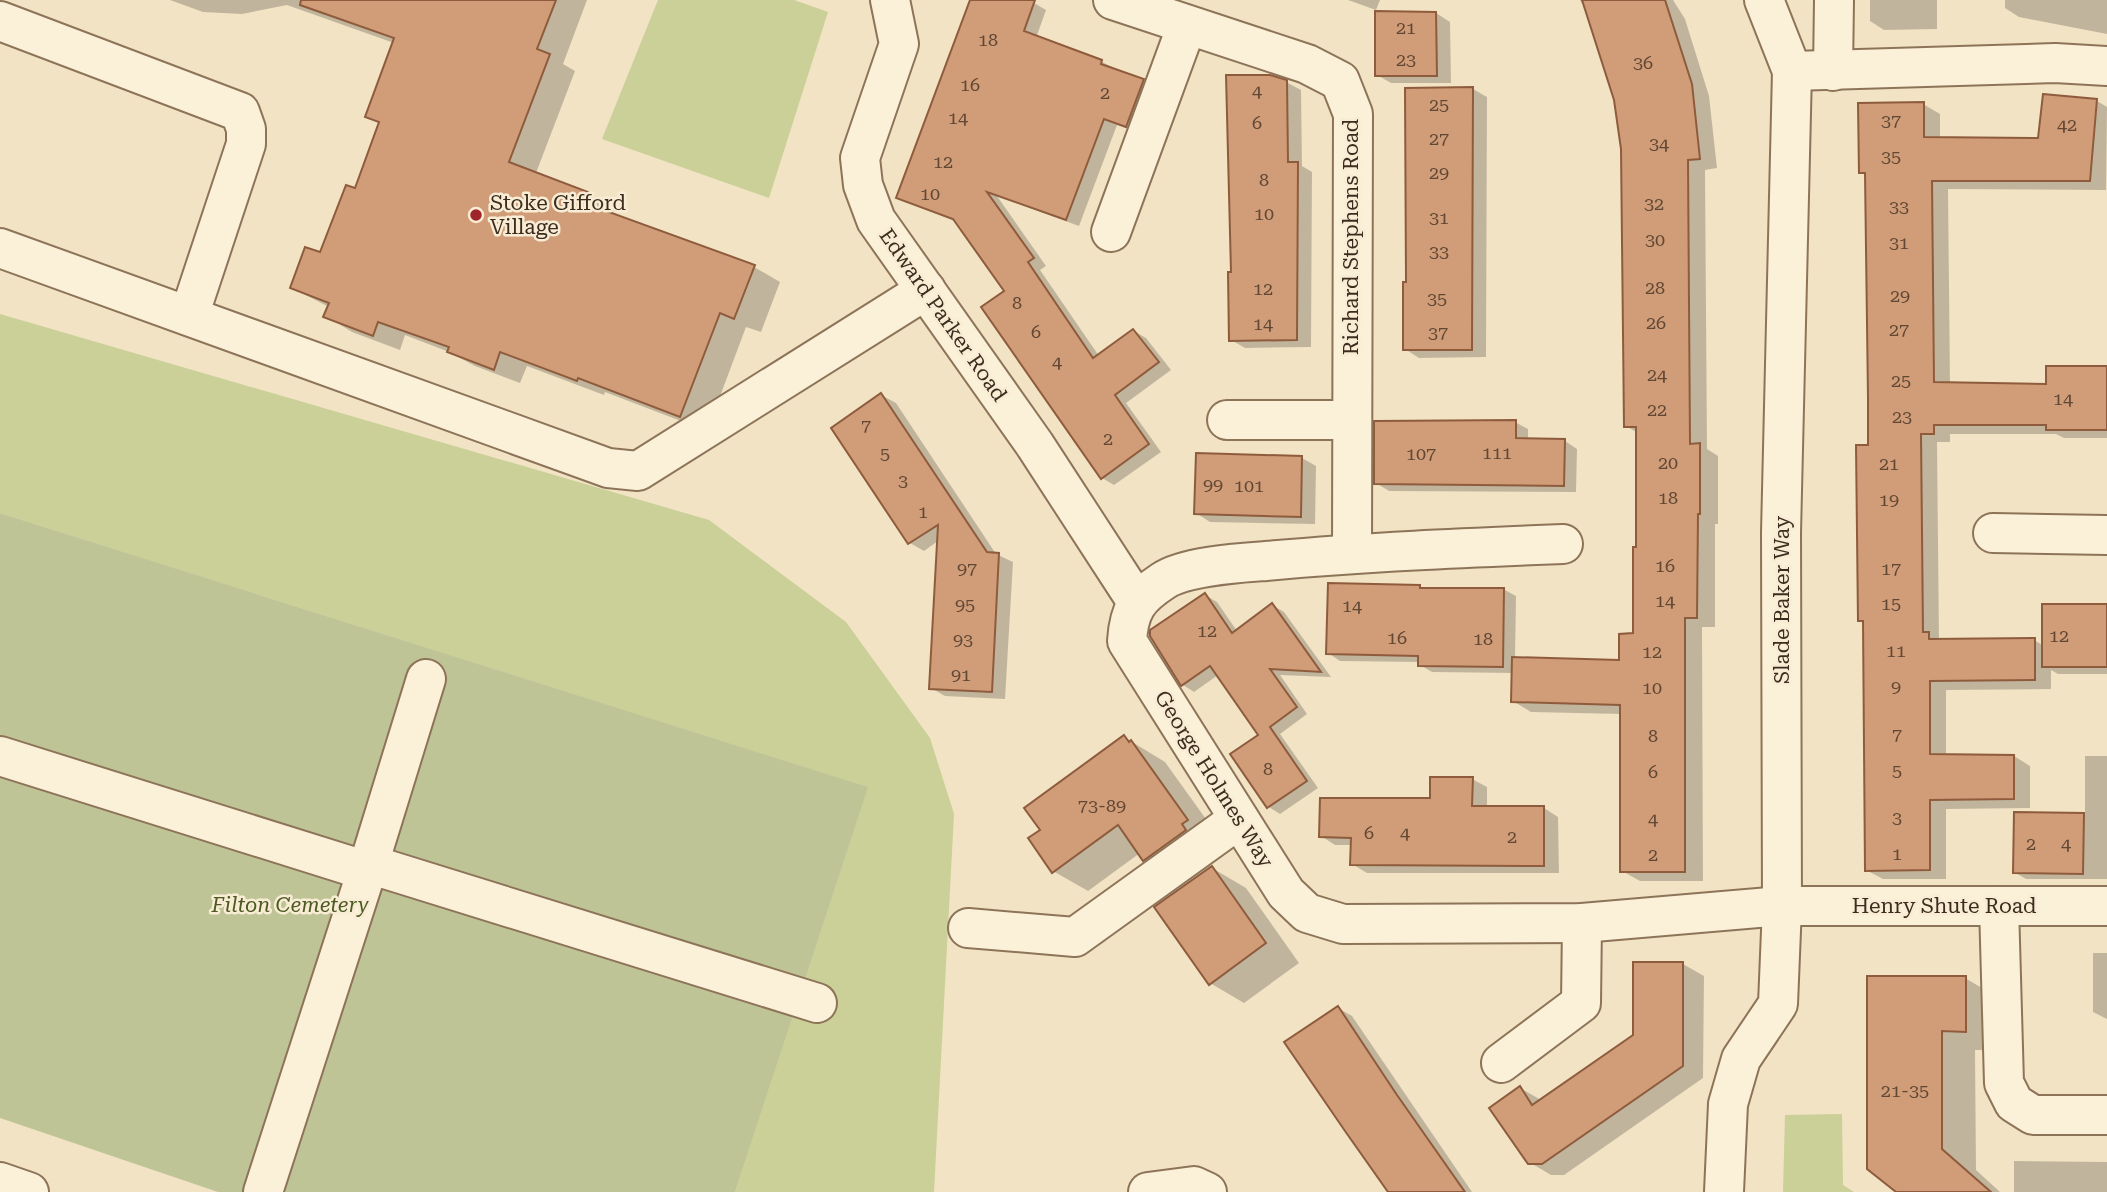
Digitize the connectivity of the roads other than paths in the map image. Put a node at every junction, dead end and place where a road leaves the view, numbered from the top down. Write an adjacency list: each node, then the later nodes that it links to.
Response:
1 (890, 0): 12 (street, Edward Parker Road)
2 (1113, 0): 6 (street, Richard Stephens Road)
3 (1764, 0): 8 (street, Slade Baker Way)
4 (1834, 0): 9 (street)
5 (0, 21): 13 (street)
6 (1187, 25): 10 (street); 15 (street, Richard Stephens Road)
7 (2107, 66): 9 (street)
8 (1792, 71): 9 (street); 25 (street, Slade Baker Way)
9 (1833, 71)
10 (1111, 232)
11 (0, 248): 13 (street)
12 (926, 290): 13 (street); 20 (street, Edward Parker Road)
13 (188, 316)
14 (1227, 420): 15 (street)
15 (1351, 420): 19 (street, Richard Stephens Road)
16 (1993, 533): 17 (street)
17 (2107, 535)
18 (1563, 544): 19 (street)
19 (1352, 553): 20 (street)
20 (1137, 602): 23 (street, George Holmes Way)
21 (426, 679): 24 (street)
22 (0, 755): 24 (street)
23 (1239, 819): 28 (street, George Holmes Way); 29 (street)
24 (368, 867): 30 (street); 35 (street)
25 (1782, 906): 26 (street, Henry Shute Road); 28 (street, George Holmes Way); 38 (street, Slade Baker Way)
26 (1999, 906): 27 (street, Henry Shute Road); 32 (street)
27 (2107, 906)
28 (1582, 923): 31 (street)
29 (968, 928)
30 (817, 1003)
31 (1501, 1063)
32 (2107, 1115)
33 (0, 1182): 34 (street)
34 (29, 1192)
35 (263, 1192)
36 (1148, 1192): 37 (street)
37 (1207, 1192)
38 (1724, 1192)

